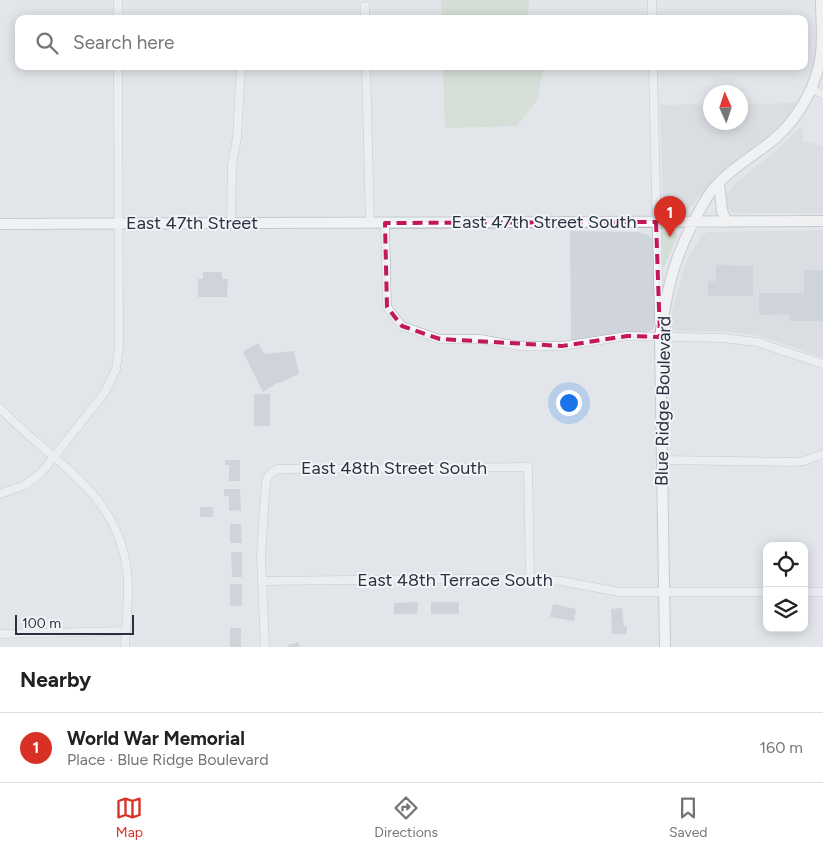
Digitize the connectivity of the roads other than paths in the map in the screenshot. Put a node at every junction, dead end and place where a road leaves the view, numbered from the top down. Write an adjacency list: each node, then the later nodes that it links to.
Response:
1 (118, 0): 5 (street)
2 (652, 0): 7 (street)
3 (822, 3): 12 (main road, Blue Ridge Boulevard)
4 (365, 6): 6 (street)
5 (118, 15)
6 (365, 15)
7 (652, 15)
8 (118, 70): 19 (street)
9 (241, 70): 20 (street)
10 (366, 70): 21 (street)
11 (653, 70): 16 (street)
12 (811, 88): 13 (street); 14 (main road, Blue Ridge Boulevard)
13 (823, 94)
14 (719, 183): 17 (main road, Blue Ridge Boulevard); 18 (main road)
15 (823, 221): 18 (main road, East 47th Street South)
16 (656, 222): 17 (main road, East 47th Street South); 22 (main road, East 47th Street South); 24 (street)
17 (694, 222): 18 (main road, East 47th Street South); 24 (main road, Blue Ridge Boulevard)
18 (727, 222)
19 (118, 223): 20 (main road, East 47th Street); 23 (main road, East 47th Street); 28 (street)
20 (230, 223): 21 (main road, East 47th Street)
21 (370, 223): 22 (main road, East 47th Street)
22 (385, 223): 24 (street)
23 (0, 224)
24 (660, 337): 25 (street); 29 (main road, Blue Ridge Boulevard)
25 (823, 364)
26 (0, 408): 28 (street)
27 (823, 454): 29 (street)
28 (53, 456): 30 (street); 37 (street)
29 (661, 460): 33 (main road, Blue Ridge Boulevard)
30 (0, 494)
31 (530, 578): 32 (street, East 48th Terrace South); 32 (street, East 48th Street South); 33 (street, East 48th Terrace South)
32 (262, 581): 40 (street)
33 (664, 591): 34 (street, East 48th Terrace South); 41 (main road, Blue Ridge Boulevard)
34 (763, 592)
35 (808, 592): 36 (street)
36 (823, 592)
37 (126, 631): 38 (street); 39 (street)
38 (0, 634)
39 (125, 647)
40 (265, 647)
41 (665, 647)

